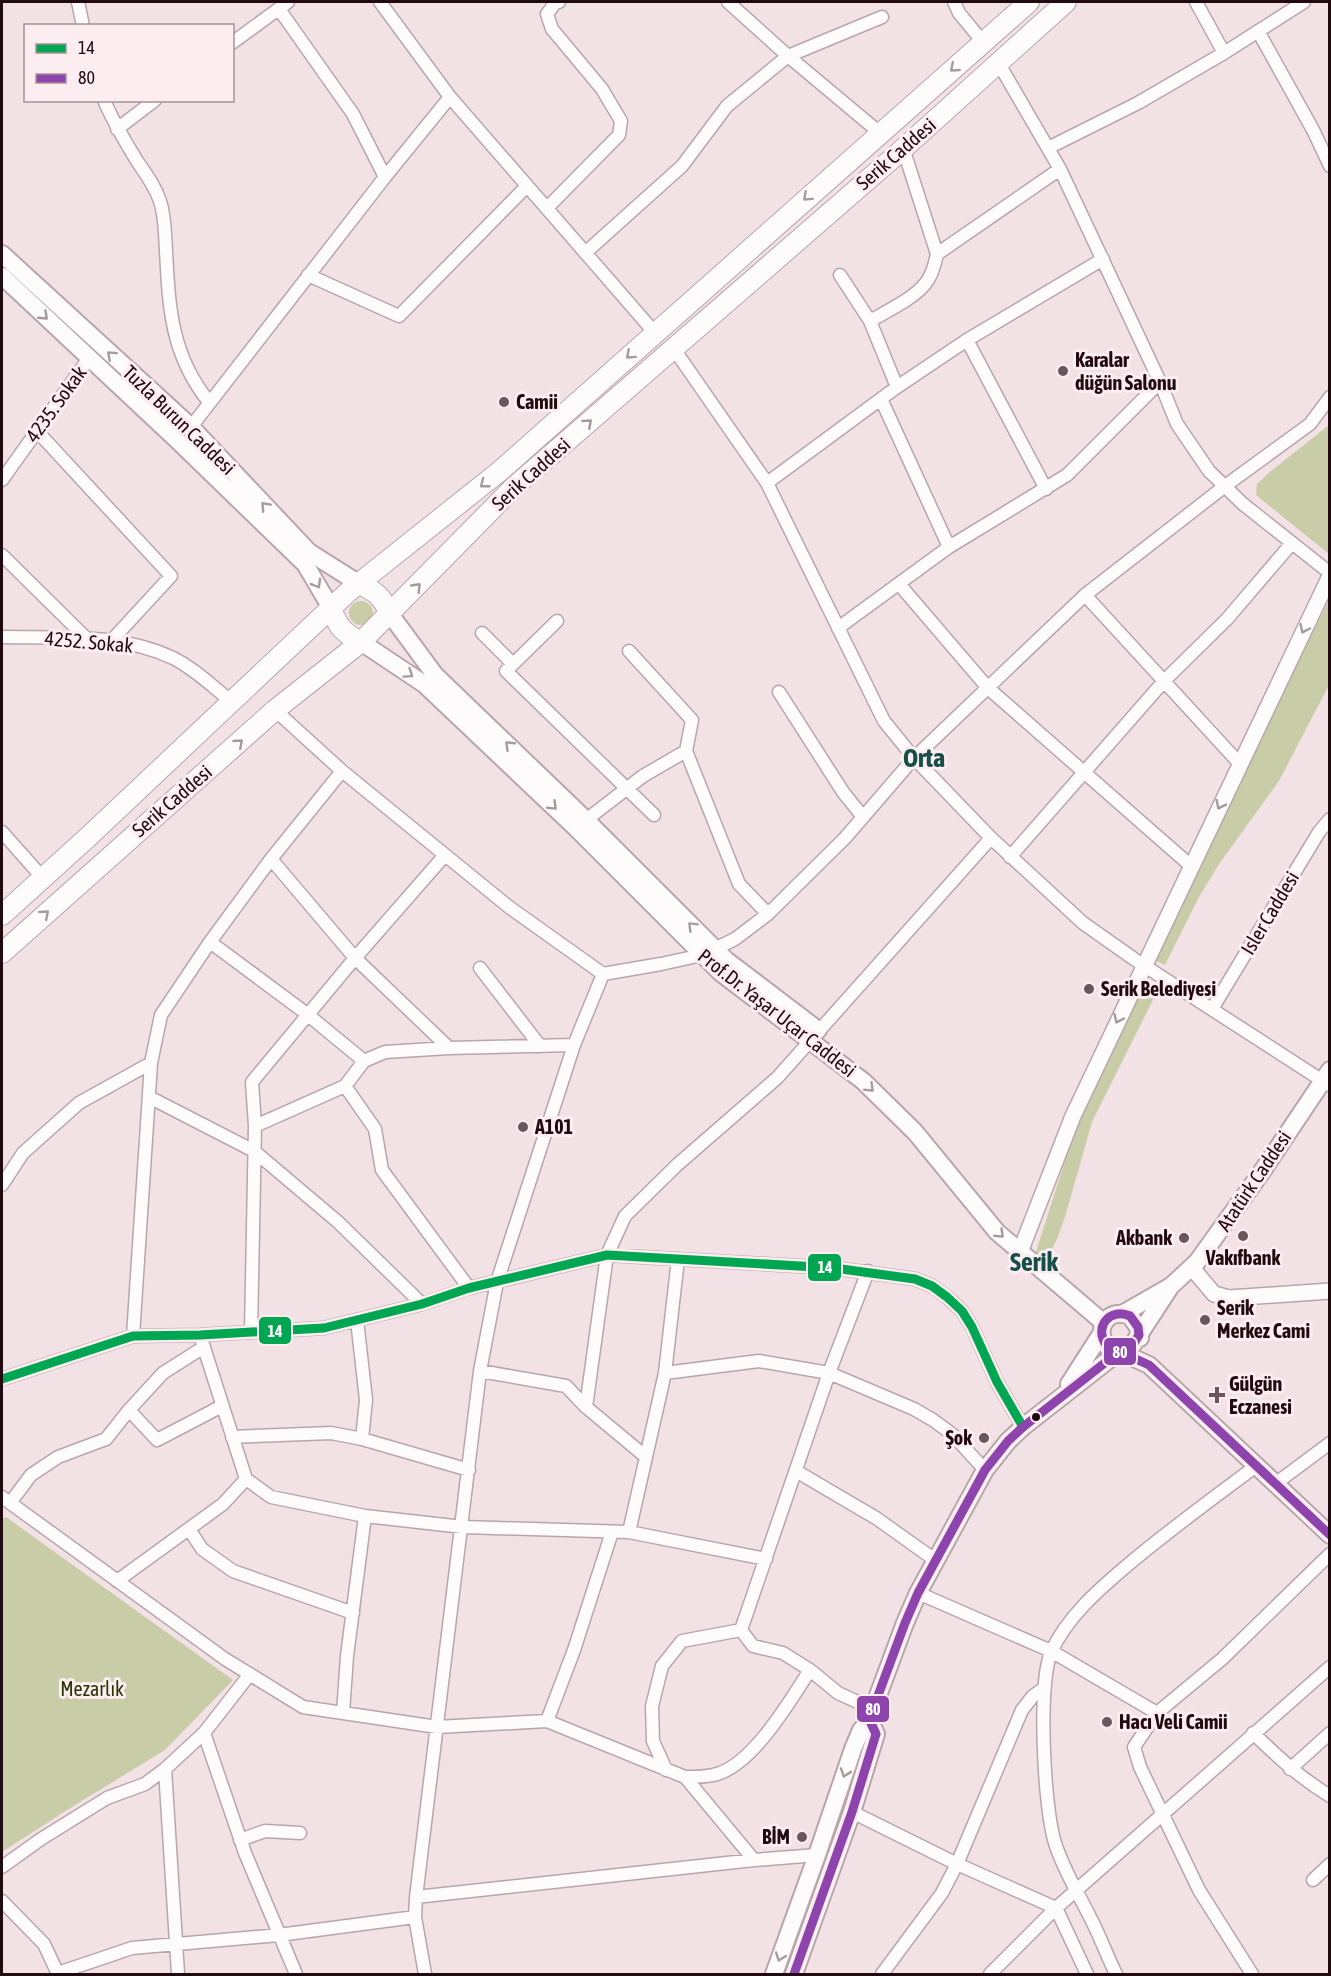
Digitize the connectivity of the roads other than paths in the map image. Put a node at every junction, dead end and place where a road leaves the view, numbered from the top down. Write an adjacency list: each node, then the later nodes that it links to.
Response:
1 (78, 2): 12 (street)
2 (380, 2): 19 (street)
3 (560, 2): 30 (street)
4 (954, 2): 15 (street)
5 (1029, 2): 15 (highway, Serik Caddesi)
6 (1066, 2): 18 (highway, Serik Caddesi)
7 (1196, 2): 16 (street)
8 (1305, 2): 13 (street)
9 (733, 3): 17 (street)
10 (283, 5): 14 (street); 28 (street)
11 (882, 17): 17 (street)
12 (83, 24)
13 (1258, 31): 16 (street); 26 (street)
14 (234, 42)
15 (983, 42): 23 (highway, Serik Caddesi, one-way to 23)
16 (1224, 53): 25 (street)
17 (788, 56): 23 (street); 31 (street)
18 (999, 64): 24 (highway, Serik Caddesi); 25 (street)
19 (450, 97): 28 (street); 29 (street)
20 (105, 102): 22 (street)
21 (153, 102): 22 (street)
22 (117, 129): 47 (street)
23 (880, 133): 39 (highway, Serik Caddesi, one-way to 39)
24 (903, 148): 33 (street); 41 (highway, Serik Caddesi)
25 (1048, 148): 27 (street)
26 (1329, 166)
27 (1060, 169): 33 (street); 34 (street)
28 (385, 177): 36 (street)
29 (527, 186): 30 (street); 36 (street)
30 (547, 207): 31 (street)
31 (585, 253): 39 (street)
32 (2, 254): 48 (main road, Tuzla Burun Caddesi, one-way to 32)
33 (937, 254): 38 (street)
34 (1103, 259): 40 (street); 43 (street)
35 (840, 274): 38 (street)
36 (308, 275): 47 (street)
37 (3, 280): 42 (main road, Tuzla Burun Caddesi, one-way to 42)
38 (870, 321): 44 (street)
39 (655, 333): 58 (highway, Serik Caddesi, one-way to 58)
40 (967, 340): 44 (street); 53 (street)
41 (674, 349): 51 (street); 62 (highway, Serik Caddesi, one-way to 41)
42 (89, 358): 49 (street, 4235. Sokak); 61 (main road, Tuzla Burun Caddesi, one-way to 61)
43 (1160, 381): 52 (street); 53 (street)
44 (897, 387): 46 (street)
45 (1329, 397): 52 (street)
46 (881, 399): 51 (street); 55 (street)
47 (209, 402): 48 (street)
48 (190, 428): 58 (main road, Tuzla Burun Caddesi, one-way to 48)
49 (36, 430): 50 (street, 4235. Sokak); 68 (street)
50 (2, 480)
51 (767, 483): 64 (street)
52 (1225, 486): 54 (street); 60 (street)
53 (1046, 489): 55 (street)
54 (1292, 543): 57 (street); 72 (street)
55 (949, 548): 59 (street)
56 (2, 555): 67 (street)
57 (1329, 575): 79 (street, one-way to 79)
58 (358, 583): 61 (highway, Serik Caddesi); 62 (highway)
59 (899, 584): 64 (street); 73 (street)
60 (1085, 595): 72 (street); 73 (street)
61 (331, 608): 69 (highway); 75 (highway, Serik Caddesi)
62 (390, 614): 69 (highway, Serik Caddesi); 85 (main road, one-way to 62)
63 (557, 621): 71 (street)
64 (838, 628): 78 (street)
65 (482, 633): 71 (street)
66 (2, 637): 67 (street, 4252. Sokak)
67 (86, 638): 68 (street, 4252. Sokak)
68 (112, 640): 75 (street, 4252. Sokak)
69 (361, 642): 76 (highway, Serik Caddesi); 97 (main road, Prof.Dr. Yaşar Uçar Caddesi, one-way to 97)
70 (628, 651): 77 (street)
71 (513, 664): 82 (street)
72 (1164, 681): 79 (street); 81 (street)
73 (988, 688): 78 (street); 81 (street)
74 (778, 692): 84 (street)
75 (232, 702): 93 (highway, Serik Caddesi)
76 (275, 710): 80 (street); 98 (highway, Serik Caddesi, one-way to 76)
77 (686, 751): 82 (street); 94 (street)
78 (914, 758): 84 (street); 88 (street)
79 (1240, 764): 92 (street, one-way to 92)
80 (342, 771): 89 (street); 91 (street)
81 (1084, 771): 90 (street); 92 (street)
82 (627, 789): 83 (street); 85 (street)
83 (654, 815)
84 (863, 817): 94 (street)
85 (586, 819): 97 (main road, one-way to 85)
86 (1329, 819): 103 (street, Isler Caddesi)
87 (2, 832): 93 (street)
88 (991, 838): 90 (street); 105 (street)
89 (445, 855): 99 (street); 102 (street)
90 (1011, 856): 100 (street)
91 (271, 859): 96 (street); 99 (street)
92 (1191, 866): 100 (street)
93 (42, 877): 95 (highway, Serik Caddesi)
94 (768, 914): 97 (street)
95 (2, 915)
96 (210, 942): 104 (street); 110 (street)
97 (709, 952): 102 (street); 105 (main road, Prof.Dr. Yaşar Uçar Caddesi)
98 (2, 953)
99 (355, 958): 104 (street); 108 (street)
100 (1143, 965): 103 (street); 117 (street, one-way to 117)
101 (480, 968): 107 (street)
102 (603, 974): 106 (street)
103 (1212, 1009): 111 (street)
104 (307, 1014): 109 (street); 114 (street)
105 (815, 1035): 117 (main road, Prof.Dr. Yaşar Uçar Caddesi, one-way to 117); 118 (street)
106 (574, 1045): 107 (street); 122 (street)
107 (540, 1046): 108 (street)
108 (449, 1048): 109 (street)
109 (364, 1061): 112 (street)
110 (151, 1063): 113 (street); 116 (street)
111 (1327, 1079): 120 (main road, Atatürk Caddesi)
112 (345, 1086): 114 (street); 124 (street)
113 (149, 1097): 115 (street); 132 (street)
114 (255, 1126): 115 (street)
115 (254, 1151): 126 (street); 130 (street)
116 (2, 1185)
117 (1020, 1252): 129 (main road, Prof.Dr. Yaşar Uçar Caddesi)
118 (607, 1255): 119 (street); 122 (street); 142 (street)
119 (678, 1259): 121 (street); 137 (street)
120 (1192, 1268): 123 (main road, Atatürk Caddesi); 125 (street)
121 (868, 1271): 138 (street); 144 (street)
122 (497, 1282): 124 (street); 136 (street)
123 (1171, 1286): 127 (main road, Atatürk Caddesi); 131 (main road, Atatürk Caddesi)
124 (469, 1288): 126 (street)
125 (1329, 1291)
126 (422, 1304): 128 (street)
127 (1124, 1313): 129 (main road); 131 (main road)
128 (357, 1320): 130 (street); 146 (street)
129 (1102, 1328): 134 (main road); 140 (main road)
130 (251, 1332): 133 (street)
131 (1138, 1335): 134 (main road); 135 (main road)
132 (133, 1336): 133 (street); 139 (street)
133 (202, 1341): 141 (street); 143 (street)
134 (1120, 1351): 135 (main road); 140 (main road)
135 (1149, 1365): 149 (main road)
136 (480, 1371): 142 (street); 150 (street)
137 (665, 1373): 138 (street); 148 (street)
138 (829, 1373): 151 (street); 152 (street)
139 (2, 1379)
140 (1062, 1395): 144 (main road)
141 (222, 1406): 143 (street); 145 (street)
142 (586, 1407): 148 (street)
143 (129, 1410): 155 (street)
144 (1023, 1427): 151 (main road)
145 (232, 1437): 146 (street); 153 (street)
146 (362, 1439): 150 (street)
147 (1329, 1443): 154 (street)
148 (646, 1457): 160 (street)
149 (1256, 1466): 154 (main road); 169 (street)
150 (469, 1470): 157 (street)
151 (985, 1470): 164 (main road)
152 (796, 1471): 163 (street); 164 (street)
153 (246, 1479): 156 (street); 158 (street)
154 (1275, 1484): 161 (main road)
155 (6, 1500): 165 (street)
156 (365, 1516): 157 (street); 167 (street)
157 (463, 1527): 159 (street); 178 (street)
158 (189, 1529): 165 (street); 167 (street)
159 (612, 1532): 160 (street); 177 (street)
160 (629, 1532): 163 (street)
161 (1329, 1535)
162 (1329, 1554): 175 (street)
163 (766, 1559): 168 (street)
164 (935, 1560): 166 (main road)
165 (117, 1581): 172 (street)
166 (918, 1593): 169 (street); 176 (main road)
167 (353, 1613): 174 (street)
168 (741, 1630): 171 (street); 184 (street)
169 (1051, 1651): 173 (street); 175 (street)
170 (1329, 1668): 180 (street)
171 (810, 1670): 176 (street); 185 (street)
172 (250, 1674): 174 (street); 179 (street)
173 (1044, 1688): 193 (street); 197 (street)
174 (343, 1713): 178 (street)
175 (1157, 1713): 188 (street)
176 (872, 1715): 187 (main road); 191 (main road, one-way to 191)
177 (547, 1721): 178 (street); 184 (street)
178 (437, 1727): 198 (street)
179 (204, 1733): 182 (street); 190 (street)
180 (1254, 1733): 183 (street); 188 (street)
181 (1329, 1733): 183 (street)
182 (165, 1769): 195 (street); 203 (street)
183 (1290, 1769): 186 (street)
184 (666, 1770): 185 (street)
185 (685, 1777): 192 (street)
186 (1329, 1796)
187 (852, 1812): 193 (street); 209 (main road)
188 (1163, 1815): 197 (street); 214 (street)
189 (300, 1833): 190 (street)
190 (240, 1840): 202 (street)
191 (817, 1855): 192 (street); 208 (main road, one-way to 208)
192 (754, 1860): 198 (street)
193 (957, 1864): 200 (street); 210 (street)
194 (1329, 1864): 196 (street)
195 (2, 1867)
196 (1312, 1880)
197 (1077, 1891): 200 (street); 213 (street)
198 (416, 1897): 201 (street)
199 (2, 1900): 204 (street)
200 (1056, 1908): 211 (street); 212 (street)
201 (415, 1917): 202 (street); 207 (street)
202 (279, 1935): 203 (street); 206 (street)
203 (176, 1944): 204 (street); 205 (street)
204 (58, 1974)
205 (178, 1974)
206 (296, 1974)
207 (425, 1974)
208 (774, 1974)
209 (794, 1974)
210 (882, 1974)
211 (990, 1974)
212 (1087, 1974)
213 (1116, 1974)
214 (1252, 1974)

